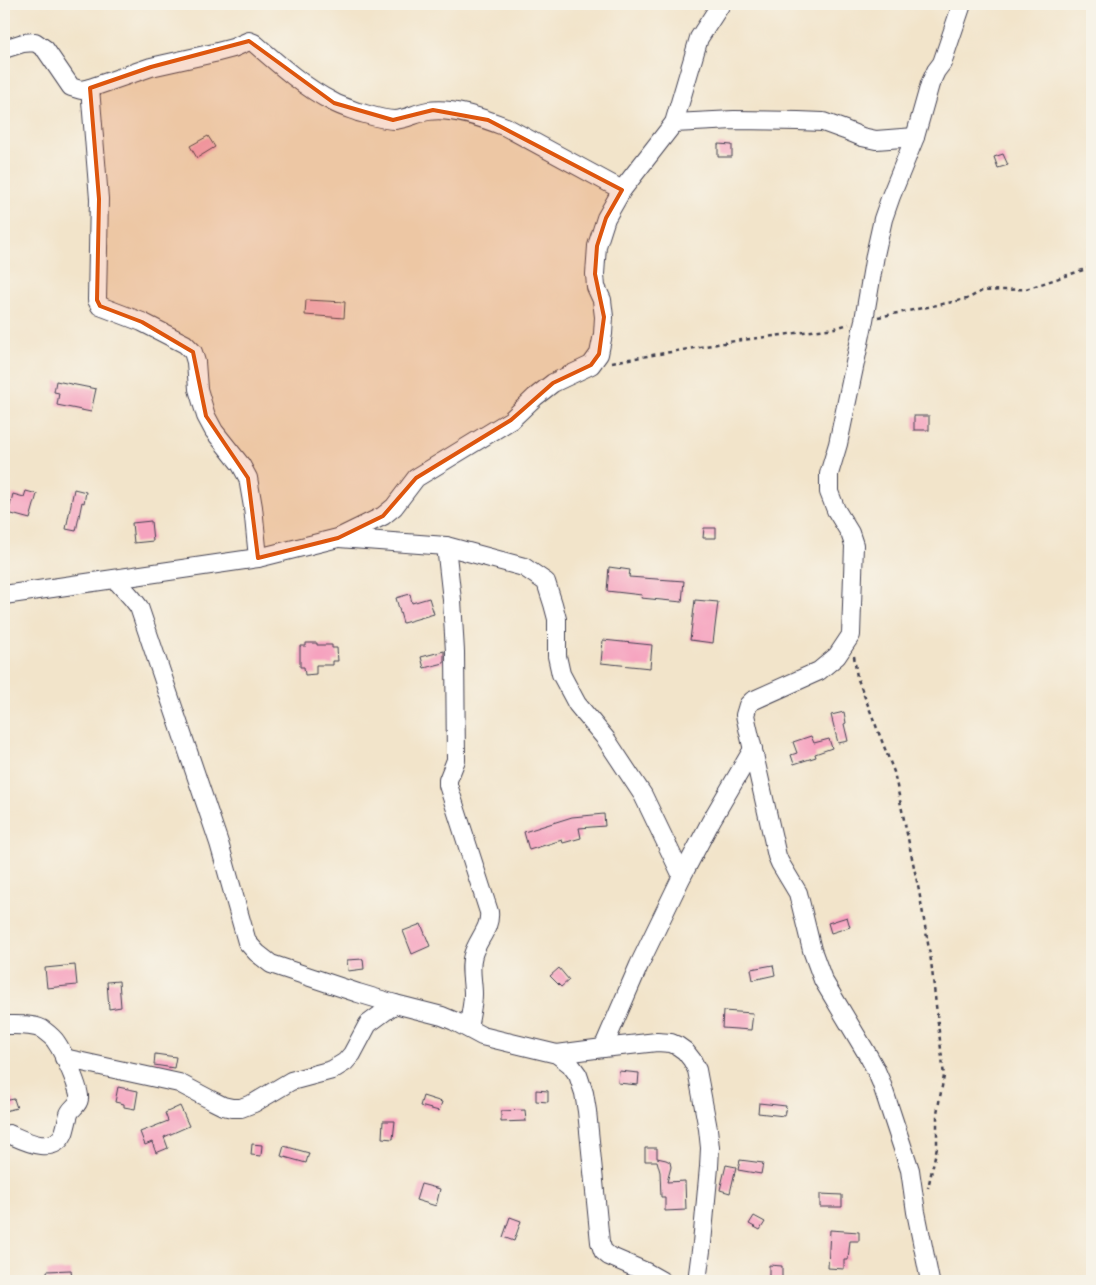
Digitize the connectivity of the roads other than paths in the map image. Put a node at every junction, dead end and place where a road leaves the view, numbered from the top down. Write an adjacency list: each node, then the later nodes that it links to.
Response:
1 (720, 4): 5 (street)
2 (962, 4): 6 (street)
3 (4, 49): 4 (street)
4 (90, 88): 7 (street); 10 (street)
5 (674, 123): 6 (street); 7 (street)
6 (915, 137): 13 (street)
7 (622, 190): 8 (street)
8 (338, 538): 9 (street); 10 (street)
9 (446, 546): 14 (street); 17 (street)
10 (258, 558): 11 (street)
11 (115, 579): 12 (street); 15 (street)
12 (4, 595)
13 (753, 749): 14 (street); 24 (street)
14 (682, 876): 18 (street)
15 (395, 1004): 17 (street); 20 (street)
16 (4, 1025): 20 (street)
17 (468, 1028): 19 (street)
18 (603, 1048): 19 (street); 23 (street)
19 (556, 1054): 22 (street)
20 (64, 1058): 21 (street)
21 (9, 1134)
22 (662, 1281)
23 (697, 1281)
24 (930, 1281)

